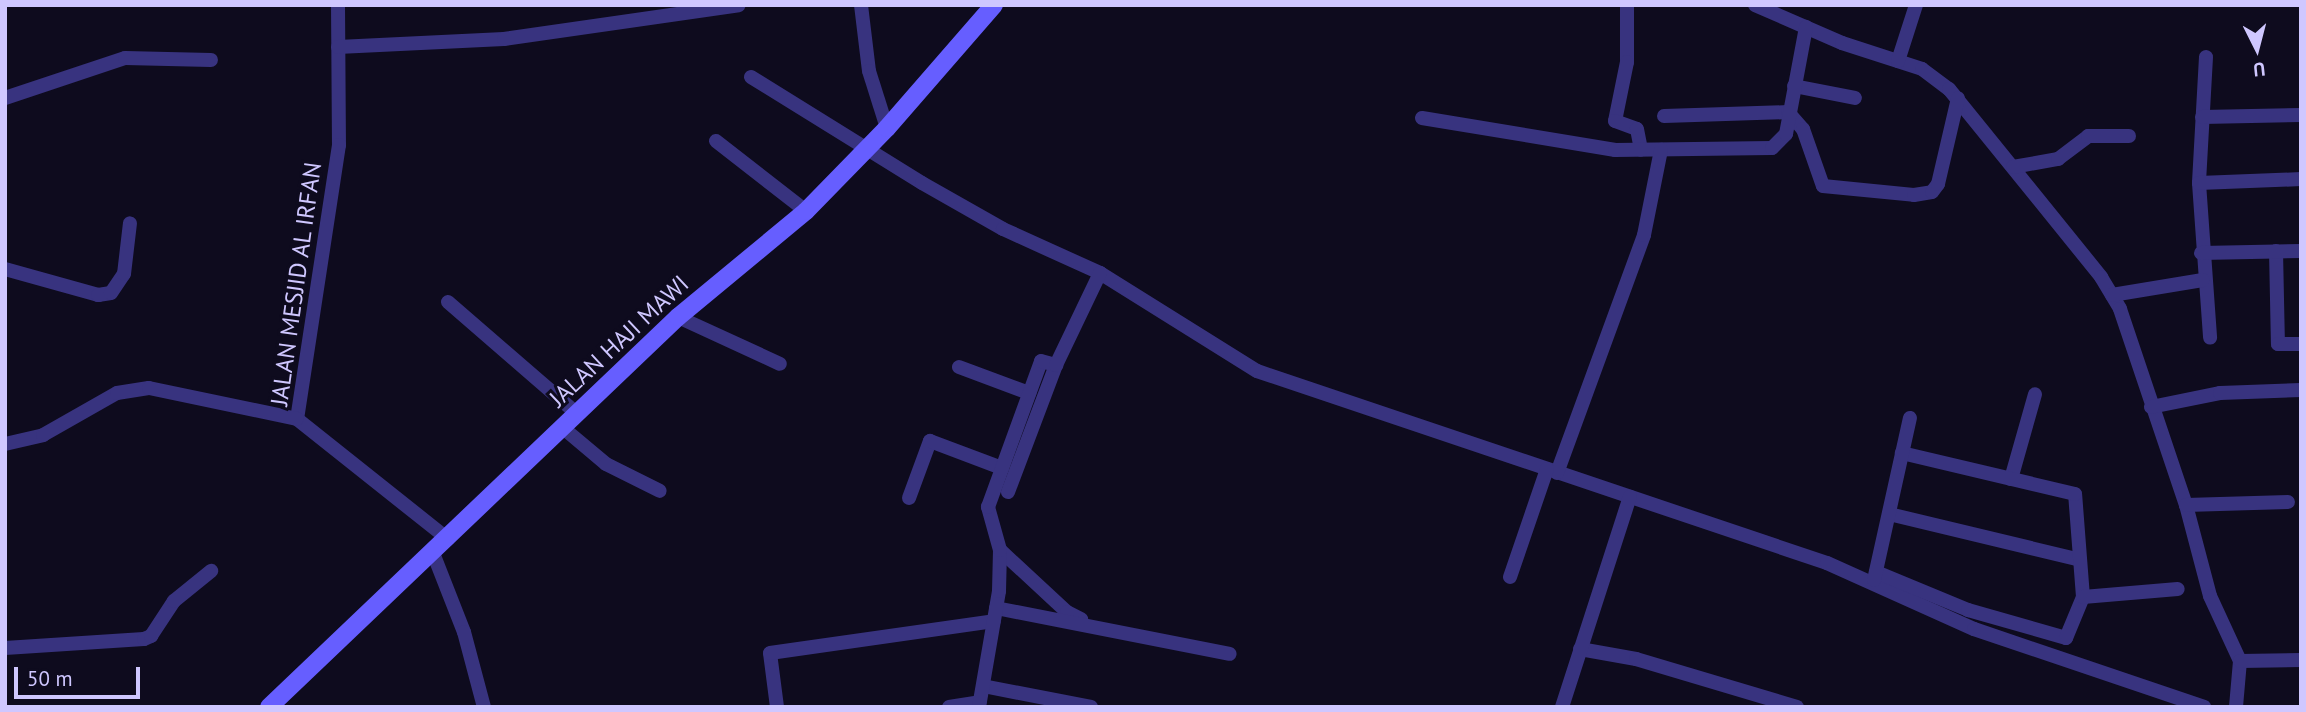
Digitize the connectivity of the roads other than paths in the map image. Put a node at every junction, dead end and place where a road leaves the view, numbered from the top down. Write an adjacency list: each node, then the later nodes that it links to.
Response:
1 (338, 5): 9 (street, JALAN MESJID AL IRFAN)
2 (739, 5): 9 (street)
3 (861, 5): 23 (street)
4 (994, 5): 23 (street, JALAN HAJI MAWI)
5 (1627, 5): 27 (street)
6 (1916, 5): 12 (street)
7 (1760, 6): 8 (street)
8 (1806, 27): 12 (street); 14 (street)
9 (338, 47): 54 (street, JALAN MESJID AL IRFAN)
10 (2206, 57): 21 (street)
11 (211, 60): 15 (street)
12 (1898, 61): 17 (street)
13 (751, 77): 26 (street)
14 (1794, 86): 16 (street); 18 (street)
15 (5, 98)
16 (1855, 98)
17 (1958, 98): 18 (street); 29 (street)
18 (1788, 112): 20 (street); 28 (street)
19 (2301, 115): 21 (street)
20 (1664, 116)
21 (2202, 117): 31 (street)
22 (1422, 118): 27 (street)
23 (887, 128): 26 (street, JALAN HAJI MAWI)
24 (2129, 136): 29 (street)
25 (716, 141): 32 (street)
26 (868, 147): 32 (street, JALAN HAJI MAWI); 38 (street)
27 (1641, 150): 28 (street)
28 (1661, 150): 59 (street)
29 (2013, 167): 40 (street)
30 (2301, 179): 31 (street)
31 (2199, 183): 36 (street)
32 (806, 211): 42 (street, JALAN HAJI MAWI)
33 (130, 223): 37 (street)
34 (2276, 251): 35 (street); 36 (street); 44 (street)
35 (2301, 251)
36 (2201, 253): 39 (street)
37 (5, 269)
38 (1100, 273): 46 (street); 59 (street)
39 (2203, 280): 40 (street); 43 (street)
40 (2112, 295): 51 (street)
41 (448, 302): 52 (street)
42 (678, 317): 45 (street); 52 (street, JALAN HAJI MAWI)
43 (2210, 338)
44 (2301, 344)
45 (780, 364)
46 (1056, 365): 49 (street); 62 (street)
47 (959, 367): 49 (street)
48 (2301, 390): 51 (street)
49 (1029, 393): 58 (street)
50 (2035, 394): 60 (street)
51 (2151, 407): 66 (street)
52 (576, 412): 55 (street, JALAN HAJI MAWI)
53 (1910, 418): 57 (street)
54 (298, 419): 56 (street); 68 (street, JALAN MESJID AL IRFAN)
55 (562, 427): 61 (street); 68 (street, JALAN HAJI MAWI)
56 (5, 444)
57 (1902, 453): 60 (street); 67 (street)
58 (1002, 468): 64 (street); 69 (street)
59 (1552, 471): 63 (street); 73 (street)
60 (2011, 479): 71 (street)
61 (660, 491)
62 (1008, 492)
63 (1630, 497): 74 (street); 80 (street)
64 (909, 498)
65 (2288, 502): 66 (street)
66 (2186, 505): 83 (street)
67 (1889, 514): 71 (street); 74 (street)
68 (448, 539): 70 (street, JALAN HAJI MAWI)
69 (1000, 550): 77 (street); 78 (street)
70 (433, 553): 87 (street, JALAN HAJI MAWI); 88 (street)
71 (2080, 560): 76 (street)
72 (211, 570): 79 (street)
73 (1510, 577)
74 (1874, 578): 76 (street); 85 (street)
75 (2178, 589): 76 (street)
76 (2083, 597)
77 (995, 614): 78 (street); 84 (street); 89 (street)
78 (1105, 629): 81 (street)
79 (5, 648)
80 (1580, 649): 92 (street); 93 (street)
81 (1230, 654)
82 (2301, 660): 83 (street)
83 (2240, 661): 95 (street)
84 (983, 686): 86 (street); 91 (street)
85 (2179, 703): 94 (street)
86 (979, 704): 90 (street)
87 (269, 707)
88 (484, 707)
89 (777, 707)
90 (949, 707)
91 (1091, 707)
92 (1562, 707)
93 (1797, 707)
94 (2204, 707)
95 (2236, 707)

